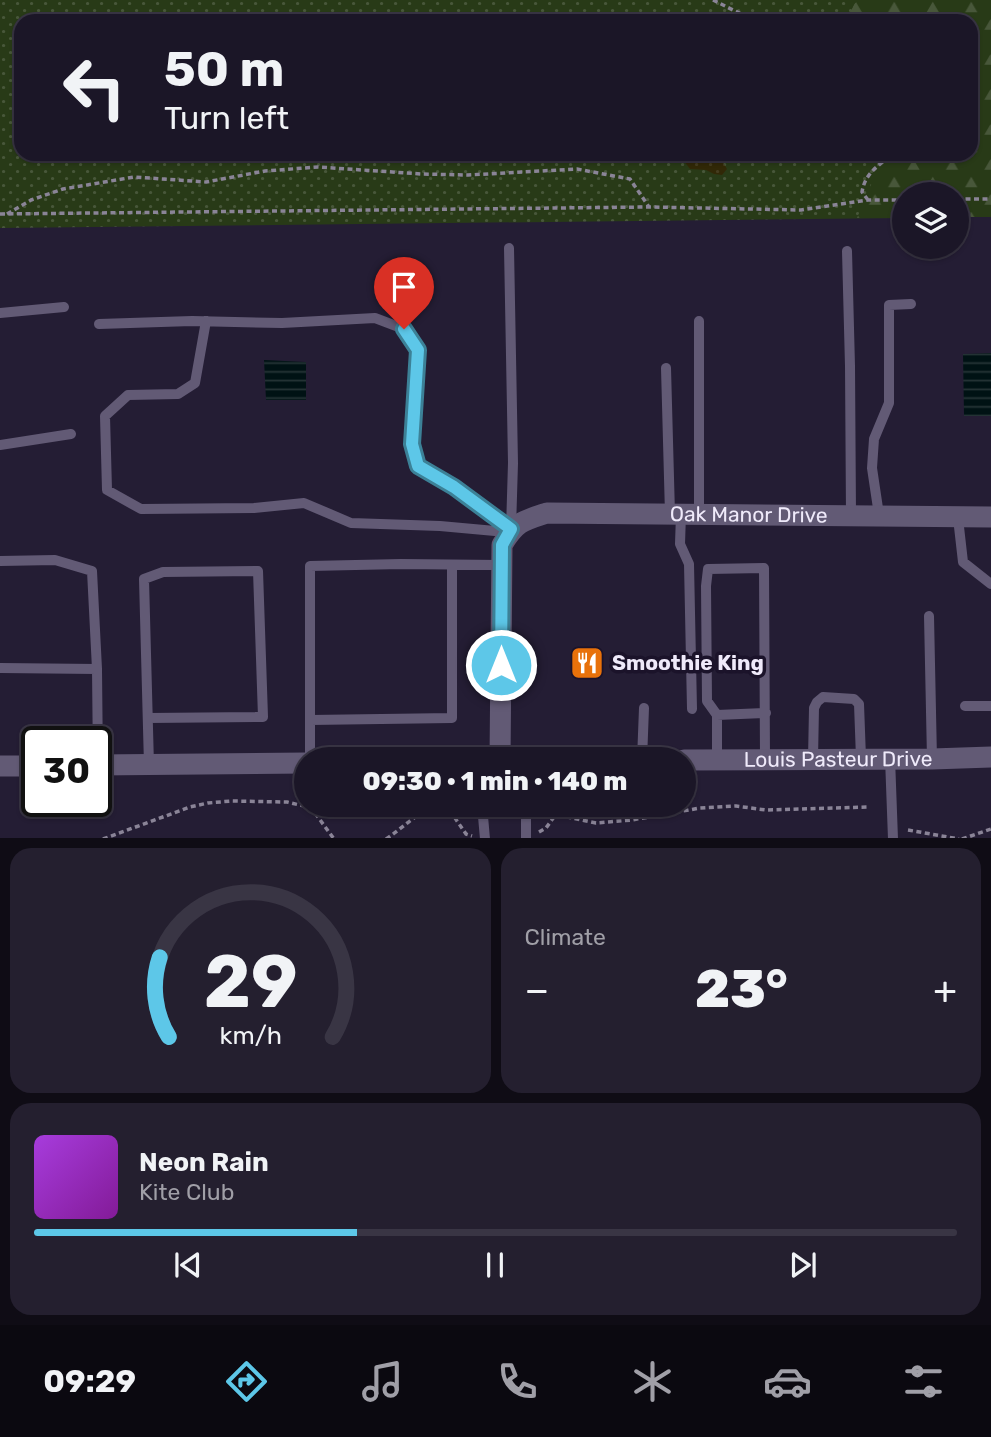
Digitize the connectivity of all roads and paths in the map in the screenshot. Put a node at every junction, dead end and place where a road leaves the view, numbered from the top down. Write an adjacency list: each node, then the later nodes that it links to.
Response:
1 (713, 0): 2 (path)
2 (741, 14)
3 (885, 161): 6 (path)
4 (969, 199): 5 (path)
5 (991, 199)
6 (867, 200): 7 (path); 8 (path)
7 (892, 200)
8 (649, 207): 9 (path); 9 (path)
9 (7, 214): 10 (path)
10 (0, 215)
11 (509, 248): 27 (lane)
12 (847, 251): 23 (lane)
13 (911, 304): 24 (lane)
14 (64, 307): 15 (lane)
15 (0, 313)
16 (206, 321): 18 (lane); 27 (lane); 27 (lane)
17 (699, 321): 22 (lane)
18 (99, 324)
19 (666, 368): 22 (lane)
20 (71, 434): 21 (lane)
21 (0, 445)
22 (683, 514): 23 (street, Oak Manor Drive); 27 (street, Oak Manor Drive); 38 (lane)
23 (851, 515): 24 (street, Oak Manor Drive)
24 (879, 515): 26 (street, Oak Manor Drive)
25 (991, 517): 26 (street, Oak Manor Drive)
26 (958, 518): 31 (lane)
27 (511, 529): 30 (street)
28 (0, 561): 34 (lane)
29 (452, 565): 30 (lane); 42 (lane); 42 (lane)
30 (501, 565): 45 (street)
31 (991, 584)
32 (929, 615): 52 (lane)
33 (0, 668): 34 (lane)
34 (97, 669): 43 (lane)
35 (965, 706): 36 (lane)
36 (991, 706)
37 (644, 708): 46 (lane)
38 (692, 709)
39 (766, 713): 40 (lane); 40 (lane); 50 (lane)
40 (717, 715): 54 (lane)
41 (148, 718): 41 (lane); 57 (lane)
42 (310, 720): 44 (lane)
43 (97, 726)
44 (310, 747)
45 (500, 747)
46 (642, 747)
47 (991, 757): 52 (street, Louis Pasteur Drive)
48 (861, 758): 49 (street, Louis Pasteur Drive); 51 (street, Louis Pasteur Drive); 51 (lane)
49 (890, 758): 52 (street, Louis Pasteur Drive); 66 (lane)
50 (765, 759): 51 (street, Louis Pasteur Drive); 54 (street, Louis Pasteur Drive)
51 (813, 759)
52 (932, 759)
53 (696, 760): 54 (street, Louis Pasteur Drive)
54 (717, 760)
55 (294, 763): 57 (street)
56 (112, 765): 57 (street)
57 (149, 765)
58 (0, 766): 59 (street)
59 (21, 766)
60 (867, 807): 65 (path)
61 (481, 817): 70 (lane)
62 (526, 817): 71 (lane)
63 (991, 829): 72 (path)
64 (908, 830): 72 (path)
65 (538, 832)
66 (893, 834)
67 (103, 838): 68 (path)
68 (334, 838)
69 (386, 838): 70 (path)
70 (479, 838)
71 (526, 838)
72 (960, 838)

